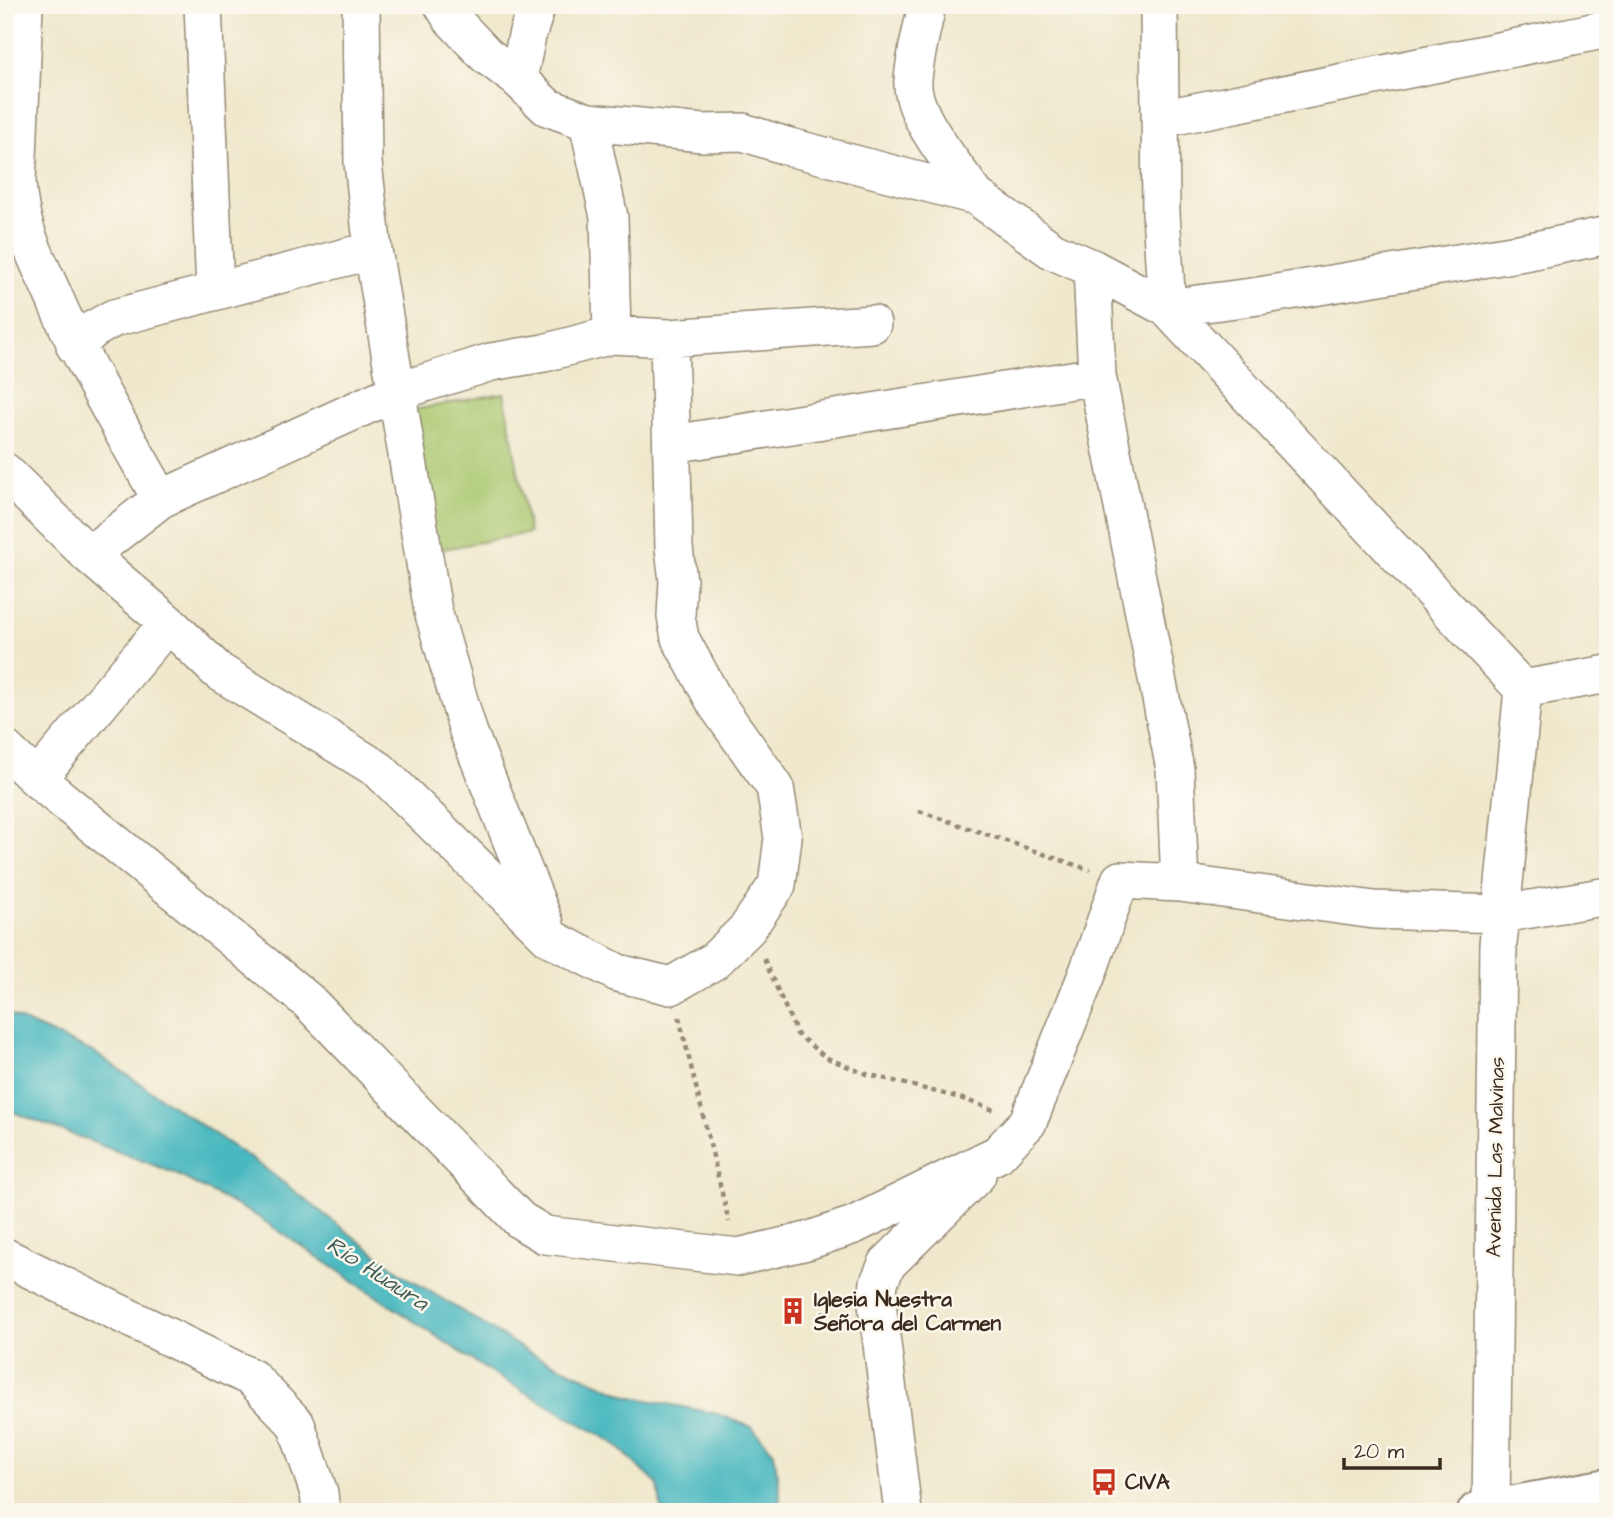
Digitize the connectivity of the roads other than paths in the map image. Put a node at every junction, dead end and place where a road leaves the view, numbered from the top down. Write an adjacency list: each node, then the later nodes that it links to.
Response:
1 (24, 5): 21 (street)
2 (203, 5): 16 (street)
3 (361, 5): 14 (street)
4 (443, 5): 9 (street)
5 (537, 5): 9 (street)
6 (927, 5): 12 (street)
7 (1159, 5): 10 (street)
8 (1608, 29): 10 (street)
9 (518, 79): 11 (street)
10 (1160, 119): 17 (street)
11 (588, 122): 12 (street); 19 (street)
12 (976, 196): 15 (street)
13 (1608, 234): 17 (street)
14 (373, 250): 16 (street); 23 (street)
15 (1092, 268): 17 (street); 22 (street)
16 (215, 291): 21 (street)
17 (1167, 309): 30 (street)
18 (872, 324): 20 (street)
19 (612, 335): 20 (street); 23 (street)
20 (669, 338): 24 (street)
21 (75, 346): 26 (street)
22 (1097, 376): 24 (street); 33 (street)
23 (396, 392): 26 (street); 36 (street)
24 (673, 444): 36 (street)
25 (5, 472): 27 (street)
26 (161, 499): 27 (street)
27 (89, 555): 28 (street)
28 (168, 624): 32 (street); 36 (street)
29 (1608, 674): 30 (street)
30 (1523, 689): 35 (street, Avenida Las Malvinas)
31 (5, 749): 32 (street)
32 (37, 779): 37 (street)
33 (1180, 883): 35 (street); 37 (street)
34 (1608, 896): 35 (street)
35 (1501, 914): 40 (street, Avenida Las Malvinas)
36 (550, 938)
37 (998, 1154): 42 (street)
38 (15, 1270): 41 (street)
39 (1608, 1488): 40 (main road)
40 (1484, 1510)
41 (321, 1512)
42 (903, 1512)

